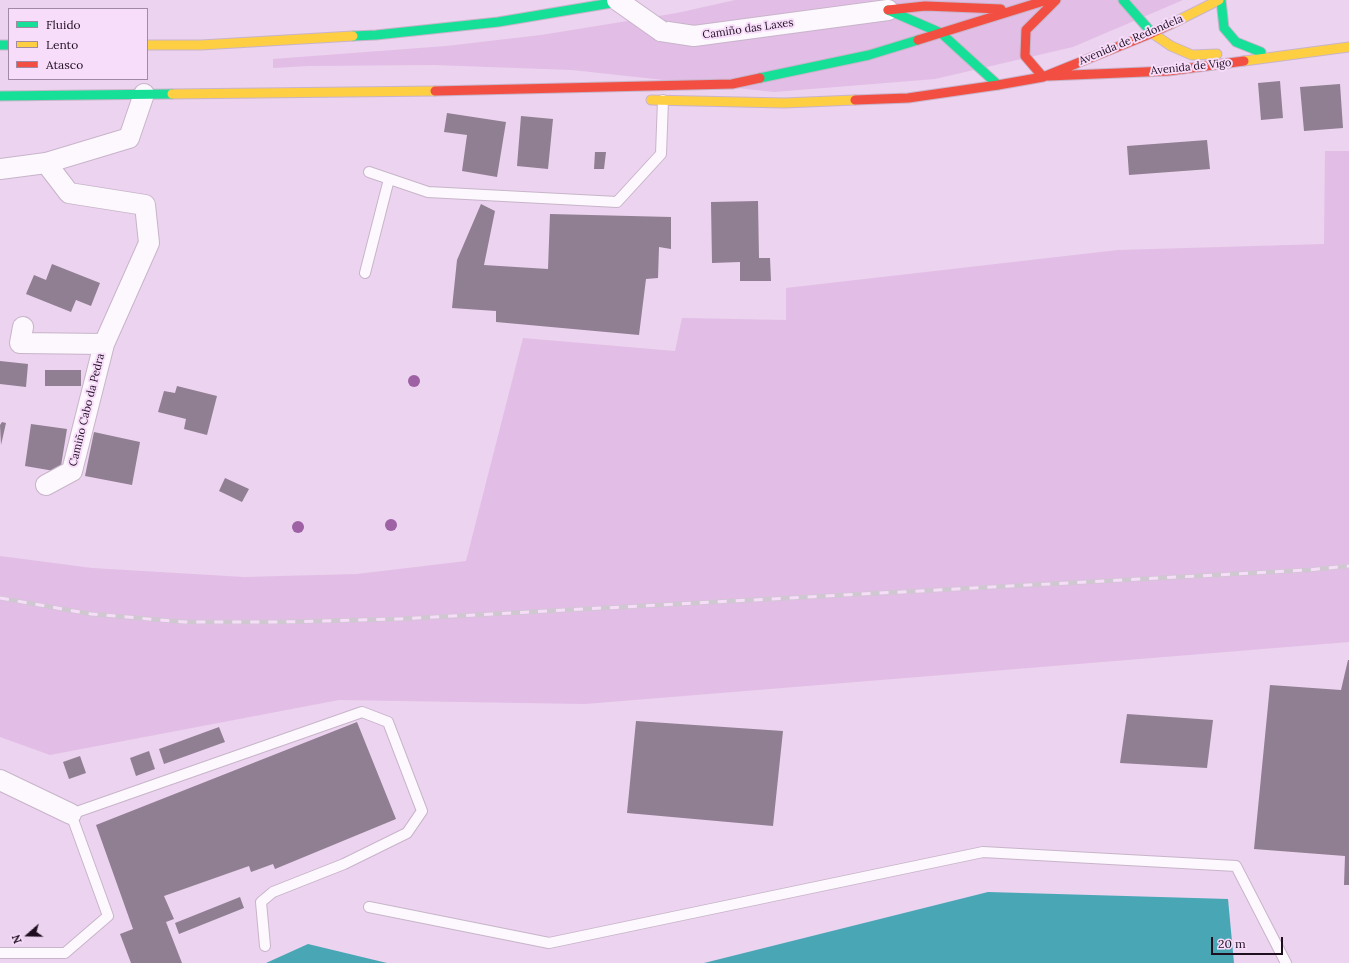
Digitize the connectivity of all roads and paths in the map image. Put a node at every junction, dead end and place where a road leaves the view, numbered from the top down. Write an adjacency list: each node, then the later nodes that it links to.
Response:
1 (617, 0): 8 (street, Camiño das Laxes, bridge)
2 (629, 0): 11 (main road)
3 (1047, 0): 7 (main road)
4 (1056, 0): 14 (main road)
5 (1123, 0): 10 (main road, Avenida de Vigo)
6 (1220, 0): 10 (main road, Avenida de Redondela); 13 (main road)
7 (1016, 9): 8 (main road); 9 (main road)
8 (888, 10): 9 (main road)
9 (941, 33): 15 (main road); 16 (main road)
10 (1152, 33): 13 (main road, Avenida de Vigo); 14 (main road, Avenida de Redondela)
11 (148, 44)
12 (1344, 48): 13 (main road, Avenida de Vigo); 14 (main road, Avenida de Vigo)
13 (1261, 52)
14 (1042, 77): 15 (main road)
15 (998, 85): 21 (main road)
16 (458, 91): 17 (main road); 19 (main road)
17 (144, 94): 18 (main road); 22 (street)
18 (0, 96)
19 (584, 97)
20 (639, 99): 21 (main road)
21 (663, 100): 25 (lane)
22 (46, 163): 23 (street); 28 (street, Camiño Cabo da Pedra)
23 (0, 169)
24 (369, 172): 25 (lane)
25 (389, 179): 26 (lane)
26 (365, 273)
27 (23, 327): 28 (street, Camiño Cabo da Pedra)
28 (104, 344): 29 (street, Camiño Cabo da Pedra)
29 (46, 485)
30 (0, 780): 31 (street)
31 (71, 814): 33 (lane); 34 (lane)
32 (369, 907): 35 (lane)
33 (265, 946)
34 (0, 953)
35 (1286, 963)

